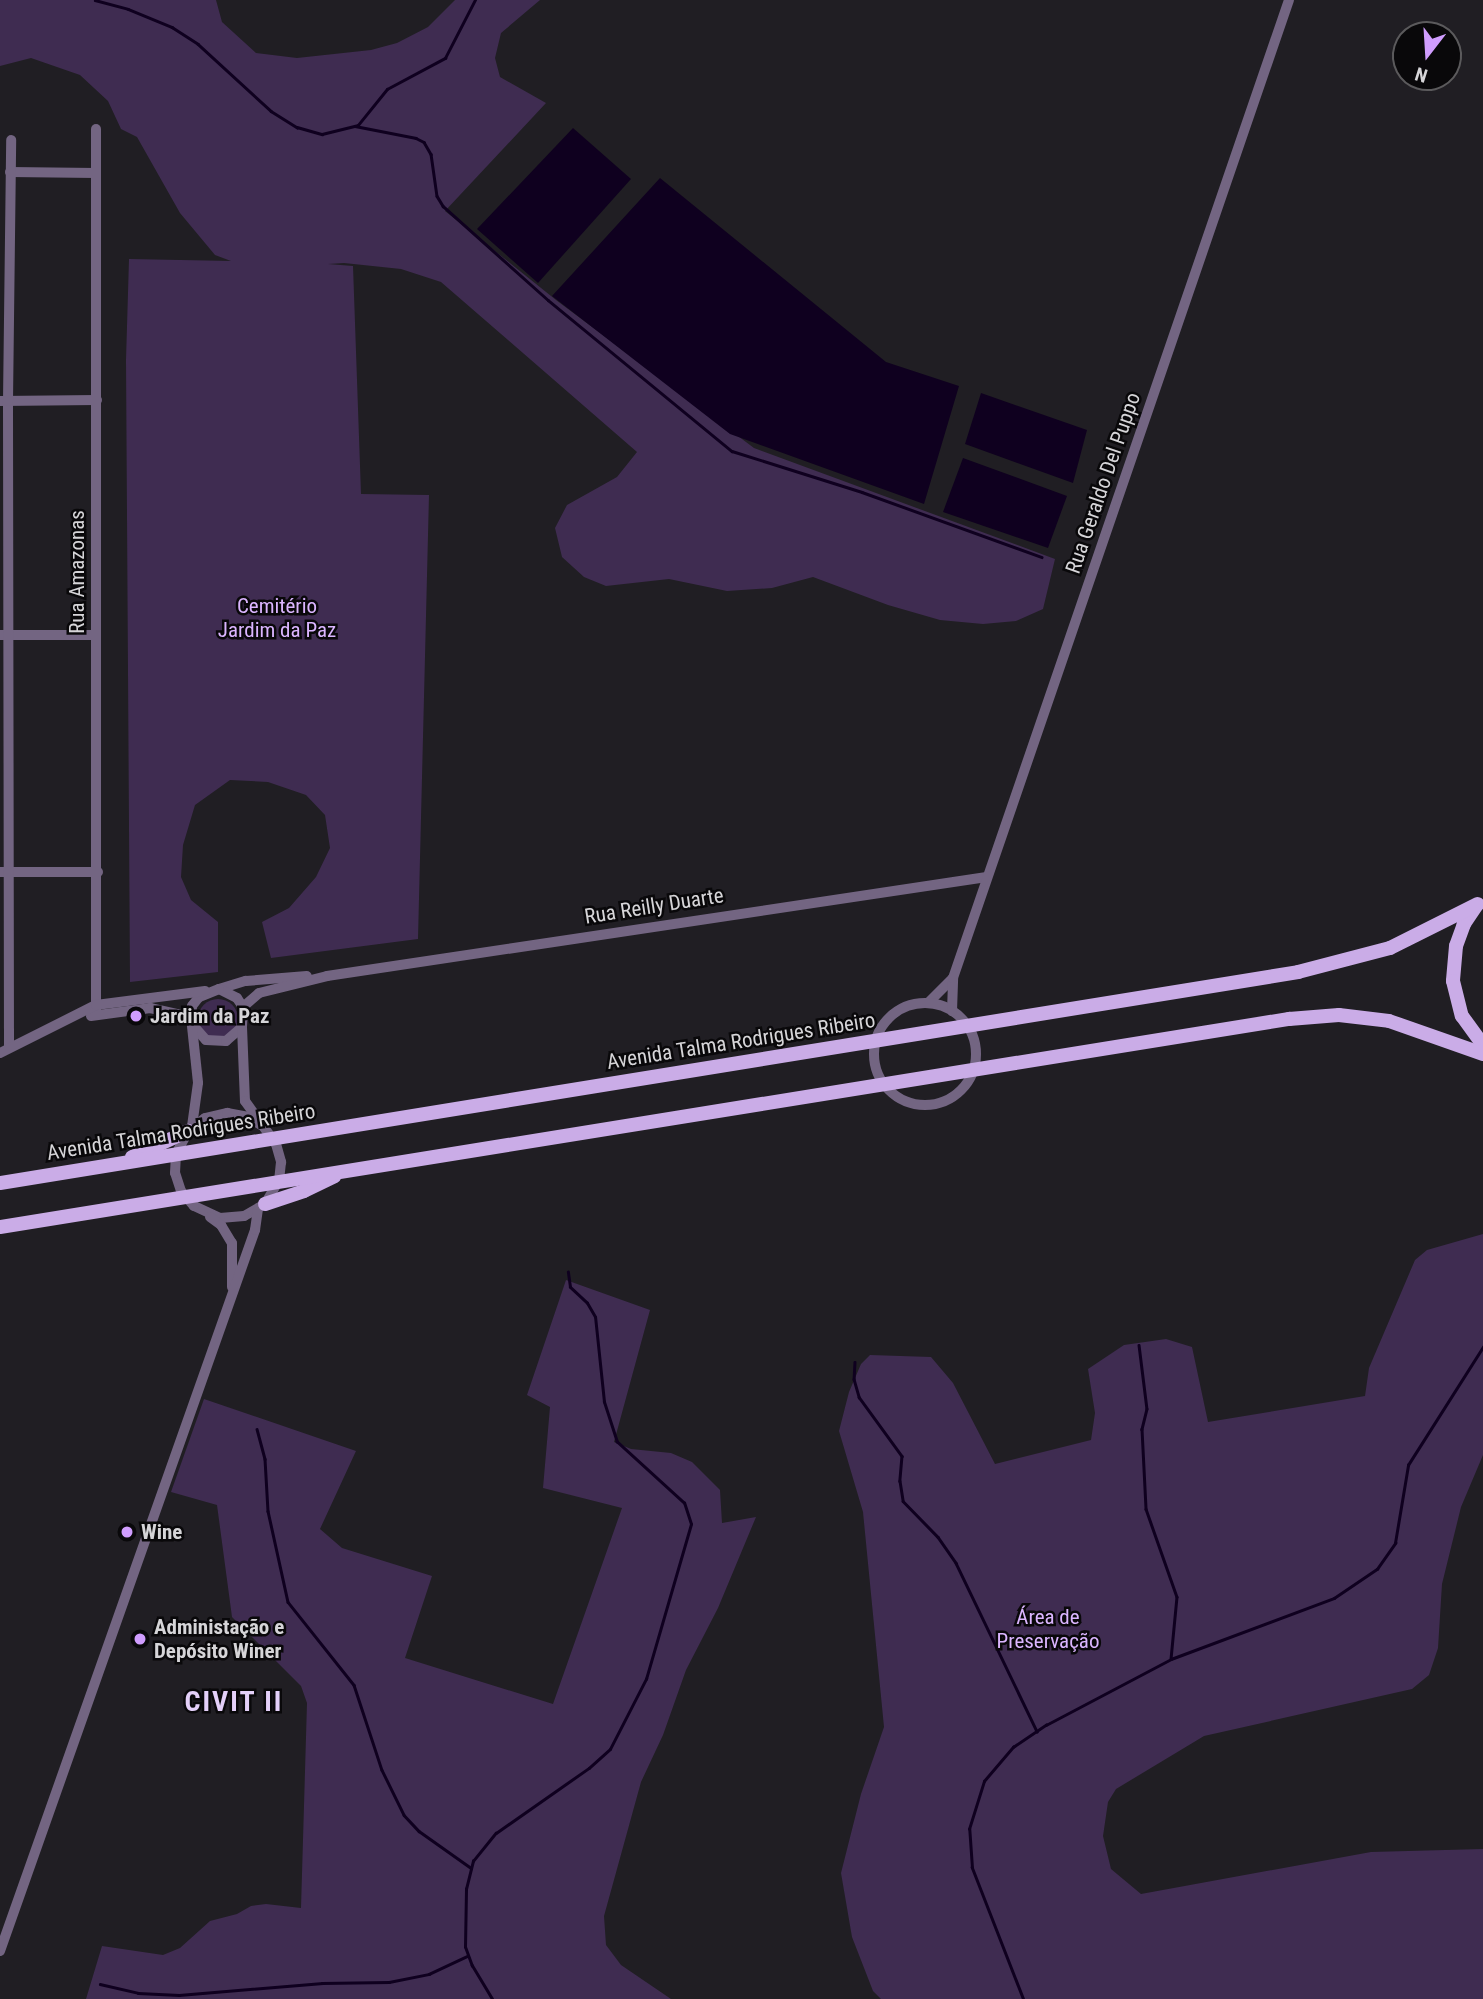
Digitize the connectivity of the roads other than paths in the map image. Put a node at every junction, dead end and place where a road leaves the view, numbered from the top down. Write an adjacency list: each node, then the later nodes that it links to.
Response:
1 (1289, 0): 12 (street, Rua Geraldo Del Puppo)
2 (96, 129): 5 (street, Rua Amazonas)
3 (11, 140): 4 (street)
4 (10, 172): 5 (street); 7 (street)
5 (96, 173): 6 (street, Rua Amazonas)
6 (97, 400): 7 (street); 9 (street, Rua Amazonas)
7 (4, 401): 8 (street)
8 (4, 635): 9 (street); 10 (street)
9 (96, 635): 11 (street, Rua Amazonas)
10 (4, 872): 11 (street); 26 (street)
11 (98, 872): 19 (street, Rua Amazonas)
12 (987, 877): 14 (street, Rua Reilly Duarte); 15 (street, Rua Geraldo Del Puppo)
13 (1480, 902): 22 (main road, Avenida Talma Rodrigues Ribeiro); 25 (main road)
14 (327, 976): 16 (street, Rua Reilly Duarte); 18 (street, Rua Reilly Duarte)
15 (953, 978): 17 (street, Rua Geraldo Del Puppo); 20 (street, Rua Geraldo Del Puppo)
16 (214, 990): 18 (street); 19 (street, Rua Reilly Duarte); 21 (street)
17 (928, 1003): 20 (street); 24 (street)
18 (243, 1007): 23 (street)
19 (96, 1010): 21 (street, Rua Reilly Duarte); 26 (street, Rua Reilly Duarte)
20 (952, 1011): 22 (street)
21 (191, 1021): 23 (street); 31 (street)
22 (968, 1026): 24 (main road, Avenida Talma Rodrigues Ribeiro); 28 (street)
23 (242, 1027): 30 (street)
24 (875, 1041): 29 (street); 32 (main road, Avenida Talma Rodrigues Ribeiro)
25 (1483, 1045)
26 (5, 1050)
27 (1483, 1054): 28 (main road)
28 (974, 1068): 29 (main road); 29 (street)
29 (882, 1082): 35 (main road)
30 (261, 1125): 31 (street); 32 (street)
31 (190, 1129): 33 (street); 34 (main road)
32 (273, 1138): 33 (main road, Avenida Talma Rodrigues Ribeiro); 36 (street)
33 (176, 1154): 34 (main road, Avenida Talma Rodrigues Ribeiro); 38 (street)
34 (124, 1163): 37 (main road, Avenida Talma Rodrigues Ribeiro)
35 (350, 1169): 36 (main road); 39 (main road)
36 (279, 1180): 38 (main road); 39 (street)
37 (0, 1184)
38 (185, 1196): 40 (street); 41 (main road)
39 (262, 1207): 40 (street); 42 (street)
40 (205, 1213): 42 (street)
41 (0, 1227)
42 (231, 1298): 43 (street)
43 (0, 1951)

